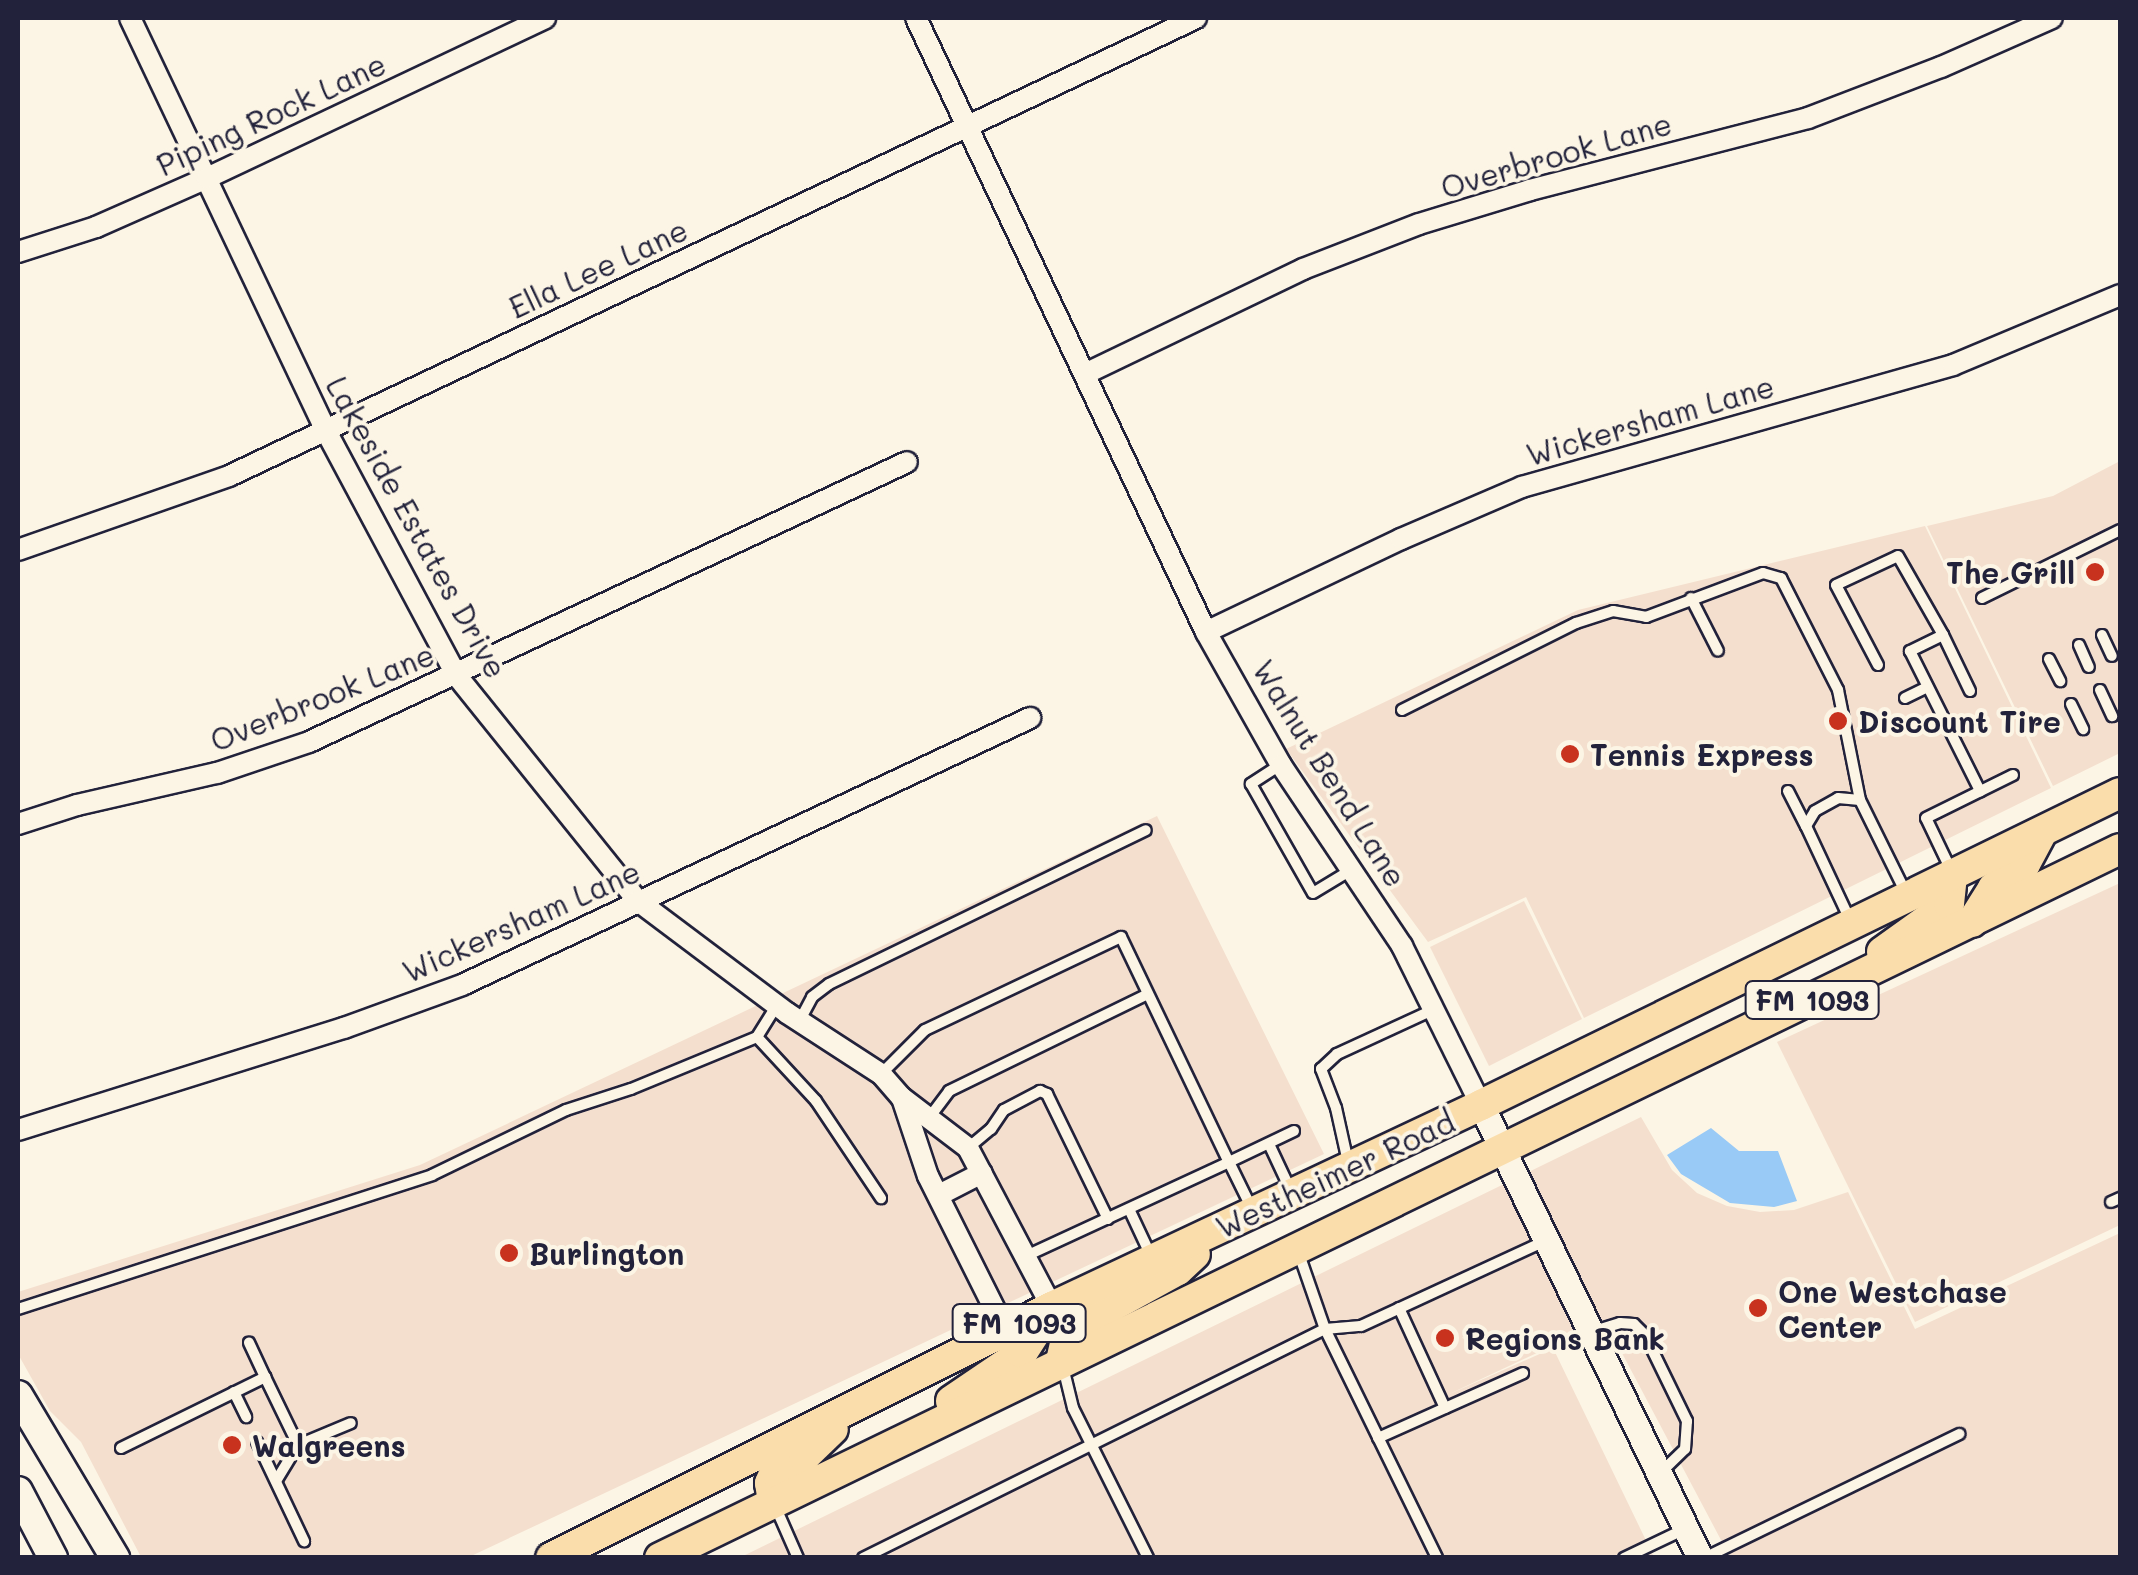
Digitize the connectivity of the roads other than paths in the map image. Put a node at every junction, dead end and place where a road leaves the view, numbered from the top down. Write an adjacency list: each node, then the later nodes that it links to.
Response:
1 (130, 18): 7 (street, Lakeside Estates Drive)
2 (545, 18): 7 (street, Piping Rock Lane)
3 (916, 18): 6 (street, Walnut Bend Lane)
4 (1196, 18): 6 (street, Ella Lee Lane)
5 (2052, 18): 10 (street, Overbrook Lane)
6 (967, 125): 10 (street, Walnut Bend Lane); 11 (street, Ella Lee Lane)
7 (207, 178): 8 (street, Piping Rock Lane); 11 (street, Lakeside Estates Drive)
8 (18, 252)
9 (2120, 295): 17 (street, Wickersham Lane)
10 (1085, 374): 17 (street, Walnut Bend Lane)
11 (326, 430): 14 (street, Ella Lee Lane); 26 (street, Lakeside Estates Drive)
12 (907, 462): 26 (street, Overbrook Lane)
13 (2120, 530): 16 (lane)
14 (18, 550)
15 (1691, 598): 21 (lane); 33 (lane); 42 (lane)
16 (1982, 598)
17 (1206, 632): 37 (street, Walnut Bend Lane)
18 (2102, 634): 22 (lane)
19 (1943, 635): 24 (lane); 28 (lane); 30 (lane)
20 (2080, 645): 25 (lane)
21 (1718, 651)
22 (2112, 656)
23 (2050, 659): 27 (lane)
24 (1878, 665)
25 (2089, 667)
26 (458, 676): 43 (street, Overbrook Lane); 53 (street, Lakeside Estates Drive)
27 (2060, 681)
28 (1928, 687): 31 (lane); 39 (lane)
29 (2100, 690): 34 (lane)
30 (1970, 691)
31 (1906, 698)
32 (2070, 704): 36 (lane)
33 (1402, 710)
34 (2112, 716)
35 (1030, 718): 53 (street, Wickersham Lane)
36 (2083, 729)
37 (1281, 765): 50 (street, Walnut Bend Lane); 50 (lane)
38 (2013, 775): 39 (lane)
39 (1980, 790): 51 (lane)
40 (1788, 791): 44 (lane)
41 (2120, 793): 46 (main road, Westheimer Road / FM 1093)
42 (1860, 800): 44 (lane); 52 (lane)
43 (18, 824)
44 (1806, 826): 55 (lane)
45 (1146, 830): 60 (lane)
46 (2041, 834): 51 (main road, Westheimer Road / FM 1093); 54 (main road)
47 (2120, 836): 49 (main road)
48 (2120, 849): 49 (main road, Westheimer Road / FM 1093)
49 (2085, 866): 54 (main road, Westheimer Road / FM 1093)
50 (1351, 870): 59 (street, Walnut Bend Lane)
51 (1952, 874): 52 (main road, Westheimer Road / FM 1093); 56 (main road)
52 (1908, 896): 55 (main road, Westheimer Road / FM 1093)
53 (638, 902): 58 (street, Lakeside Estates Drive); 66 (street, Wickersham Lane)
54 (1972, 922): 56 (main road, Westheimer Road / FM 1093)
55 (1852, 923): 64 (main road, Westheimer Road / FM 1093)
56 (1836, 988): 70 (main road, Westheimer Road / FM 1093)
57 (1148, 994): 62 (lane); 65 (lane); 71 (lane)
58 (777, 1005): 60 (street, Lakeside Estates Drive); 61 (lane)
59 (1435, 1009): 64 (street, Walnut Bend Lane); 72 (lane)
60 (800, 1021): 62 (street, Lakeside Estates Drive)
61 (756, 1038): 76 (lane); 87 (lane)
62 (880, 1074): 63 (street, Lakeside Estates Drive)
63 (901, 1096): 65 (street, Lakeside Estates Drive); 75 (street, Lakeside Estates Drive)
64 (1481, 1105): 70 (street, Walnut Bend Lane); 72 (main road, Westheimer Road / FM 1093)
65 (929, 1118): 69 (street, Lakeside Estates Drive)
66 (18, 1130)
67 (1294, 1131): 68 (lane)
68 (1268, 1144): 71 (lane); 74 (lane)
69 (968, 1148): 73 (street, Lakeside Estates Drive); 79 (lane)
70 (1503, 1150): 81 (street, Walnut Bend Lane); 82 (main road, Westheimer Road / FM 1093)
71 (1229, 1162): 77 (lane); 78 (lane)
72 (1349, 1168): 74 (main road, Westheimer Road / FM 1093)
73 (982, 1172): 75 (street); 83 (street, Lakeside Estates Drive)
74 (1292, 1194): 78 (main road, Westheimer Road / FM 1093)
75 (939, 1195): 88 (street, Lakeside Estates Drive)
76 (881, 1198)
77 (1129, 1209): 79 (lane); 84 (lane)
78 (1254, 1213): 80 (main road, Westheimer Road / FM 1093)
79 (1108, 1218): 83 (lane)
80 (1222, 1227): 84 (main road, Westheimer Road / FM 1093); 92 (main road)
81 (1546, 1240): 86 (lane); 90 (street, Walnut Bend Lane)
82 (1297, 1248): 89 (lane); 92 (main road, Westheimer Road / FM 1093)
83 (1026, 1256): 85 (street, Lakeside Estates Drive)
84 (1153, 1260): 85 (main road, Westheimer Road / FM 1093)
85 (1052, 1307): 88 (main road, Westheimer Road / FM 1093); 108 (main road)
86 (1399, 1308): 89 (lane); 97 (lane)
87 (18, 1309)
88 (1006, 1330): 98 (main road, Westheimer Road / FM 1093)
89 (1325, 1330): 102 (lane); 105 (lane)
90 (1593, 1332): 109 (street, Walnut Bend Lane); 109 (lane)
91 (249, 1342): 94 (lane)
92 (1061, 1361): 105 (lane); 108 (main road, Westheimer Road / FM 1093)
93 (1523, 1373): 97 (lane)
94 (265, 1378): 95 (lane); 106 (lane)
95 (234, 1392): 99 (lane); 107 (lane)
96 (18, 1395): 103 (main road)
97 (1445, 1408): 102 (lane)
98 (854, 1410): 112 (main road); 118 (main road, Westheimer Road / FM 1093)
99 (246, 1417)
100 (351, 1423): 106 (lane)
101 (1959, 1434): 124 (lane)
102 (1378, 1438): 123 (lane)
103 (31, 1442): 117 (main road)
104 (257, 1442): 110 (lane)
105 (1092, 1444): 121 (lane); 122 (lane)
106 (298, 1445): 110 (lane)
107 (122, 1448)
108 (881, 1453): 112 (main road, Westheimer Road / FM 1093)
109 (1660, 1473): 113 (street, Walnut Bend Lane)
110 (276, 1480): 114 (lane)
111 (18, 1491): 116 (main road)
112 (773, 1502): 119 (main road, Westheimer Road / FM 1093); 120 (lane)
113 (1687, 1528): 115 (lane); 124 (street, Walnut Bend Lane)
114 (304, 1541)
115 (1629, 1556)
116 (53, 1558)
117 (116, 1558)
118 (551, 1558)
119 (660, 1558)
120 (798, 1558)
121 (863, 1558)
122 (1148, 1558)
123 (1437, 1558)
124 (1702, 1558)

